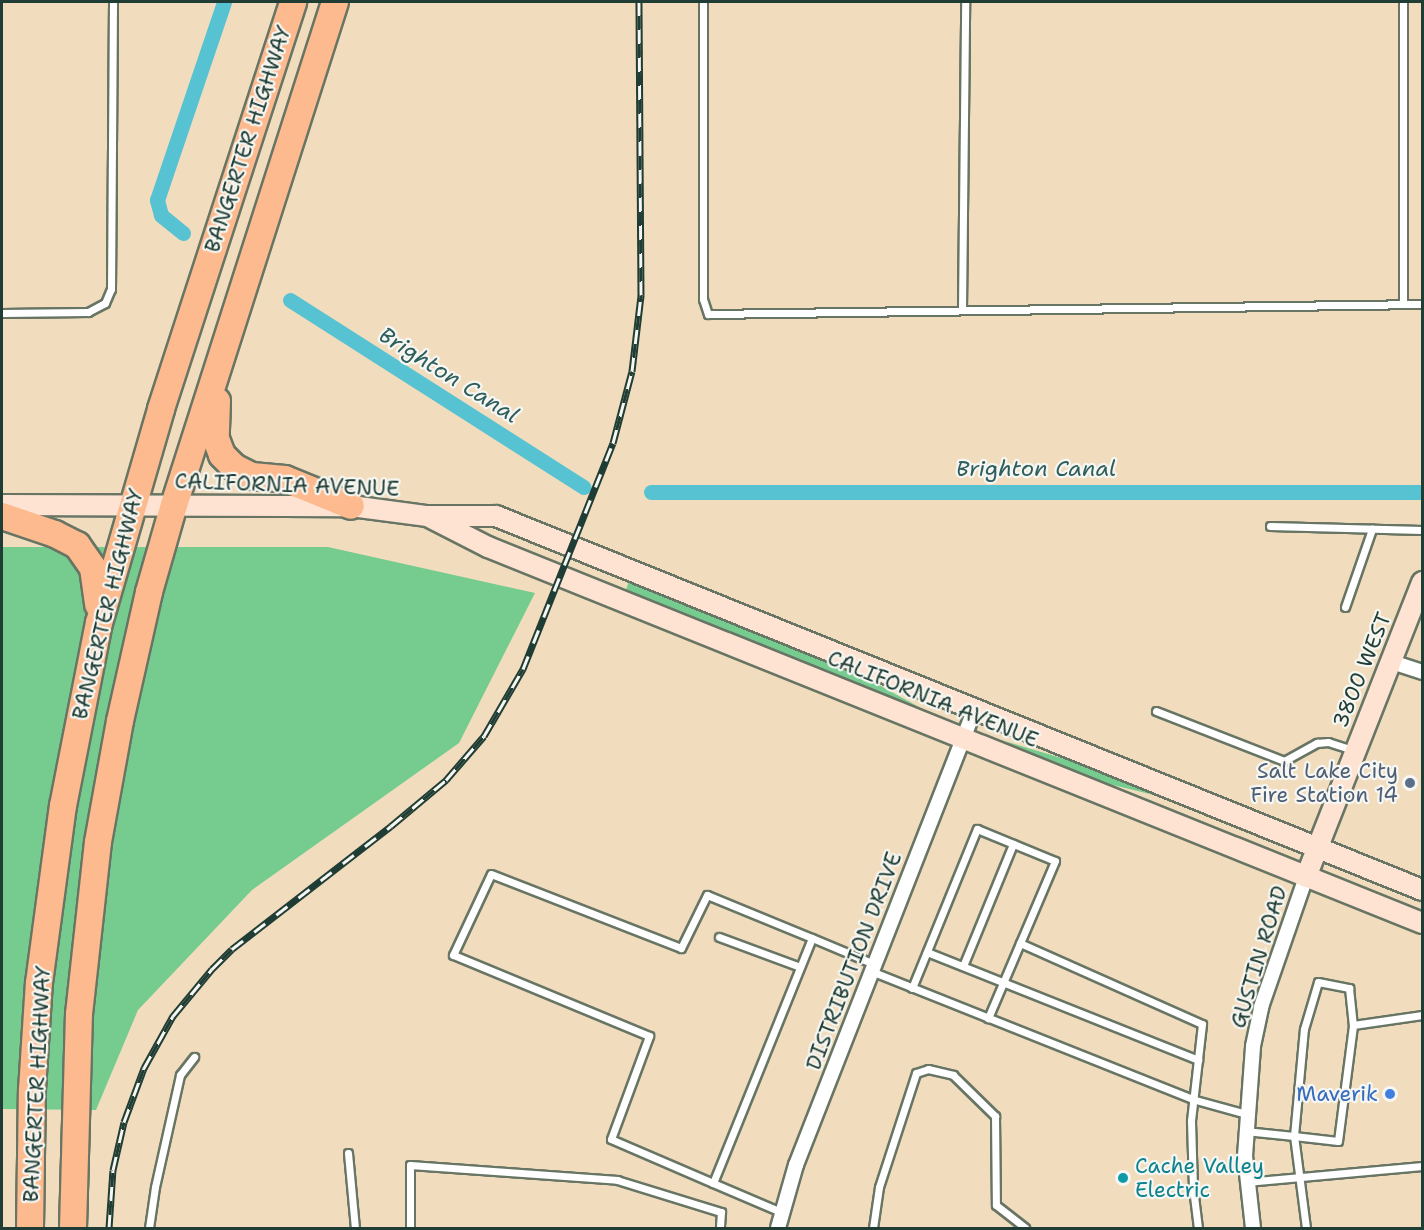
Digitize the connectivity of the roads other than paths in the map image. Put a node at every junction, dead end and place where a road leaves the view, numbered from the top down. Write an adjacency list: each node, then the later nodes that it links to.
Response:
1 (112, 2): 10 (lane)
2 (293, 2): 12 (highway, BANGERTER HIGHWAY)
3 (335, 2): 11 (highway, BANGERTER HIGHWAY)
4 (703, 2): 9 (lane)
5 (965, 2): 9 (lane)
6 (1403, 2): 7 (lane)
7 (1403, 304): 8 (lane); 9 (lane)
8 (1422, 304)
9 (962, 309)
10 (2, 313)
11 (218, 368): 14 (highway, BANGERTER HIGHWAY); 15 (highway)
12 (133, 504): 13 (main road, CALIFORNIA AVENUE); 14 (main road, CALIFORNIA AVENUE); 23 (highway, BANGERTER HIGHWAY)
13 (2, 505)
14 (174, 505): 15 (main road, CALIFORNIA AVENUE); 60 (highway, BANGERTER HIGHWAY)
15 (351, 506): 17 (main road, CALIFORNIA AVENUE)
16 (2, 516): 23 (highway)
17 (427, 516): 26 (main road, CALIFORNIA AVENUE); 28 (main road, CALIFORNIA AVENUE)
18 (1270, 526): 19 (lane)
19 (1372, 529): 20 (lane); 22 (lane)
20 (1422, 530)
21 (1422, 582): 24 (main road, 3800 WEST)
22 (1345, 607)
23 (99, 623): 59 (highway, BANGERTER HIGHWAY)
24 (1392, 662): 25 (street); 29 (main road, 3800 WEST)
25 (1422, 672)
26 (975, 710): 28 (street, DISTRIBUTION DRIVE); 31 (main road, CALIFORNIA AVENUE)
27 (1156, 711): 29 (lane)
28 (964, 737): 32 (main road, CALIFORNIA AVENUE); 41 (street, DISTRIBUTION DRIVE)
29 (1356, 751): 31 (main road, 3800 WEST)
30 (1013, 844): 37 (lane); 38 (lane); 39 (lane)
31 (1318, 847): 32 (main road, 3800 WEST); 33 (main road, CALIFORNIA AVENUE)
32 (1306, 877): 34 (main road, CALIFORNIA AVENUE); 50 (street, GUSTIN ROAD)
33 (1422, 890)
34 (1422, 923)
35 (719, 937): 40 (lane)
36 (812, 938): 40 (lane); 41 (lane); 57 (lane)
37 (1020, 943): 42 (lane); 48 (lane)
38 (927, 952): 39 (lane); 43 (lane)
39 (963, 966): 42 (lane)
40 (800, 967): 57 (lane)
41 (873, 968): 43 (lane); 58 (street, DISTRIBUTION DRIVE)
42 (1003, 982): 45 (lane); 48 (lane)
43 (912, 988): 45 (lane)
44 (1422, 1015): 46 (lane)
45 (988, 1018): 49 (lane)
46 (1353, 1025): 52 (lane); 52 (lane)
47 (194, 1057): 61 (lane)
48 (1198, 1060): 49 (lane)
49 (1192, 1099): 50 (lane); 68 (lane)
50 (1246, 1114): 51 (street, GUSTIN ROAD)
51 (1245, 1131): 52 (lane); 56 (street, GUSTIN ROAD)
52 (1294, 1136): 55 (lane)
53 (348, 1153): 62 (lane)
54 (1422, 1166): 55 (lane)
55 (1299, 1178): 56 (lane); 70 (lane)
56 (1246, 1182): 69 (street, GUSTIN ROAD)
57 (713, 1183): 58 (lane)
58 (781, 1212): 65 (street, DISTRIBUTION DRIVE)
59 (30, 1228)
60 (73, 1228)
61 (149, 1228)
62 (355, 1228)
63 (410, 1228): 64 (lane)
64 (720, 1228)
65 (778, 1228)
66 (873, 1228): 67 (lane)
67 (1024, 1228)
68 (1198, 1228)
69 (1253, 1228)
70 (1306, 1228)

